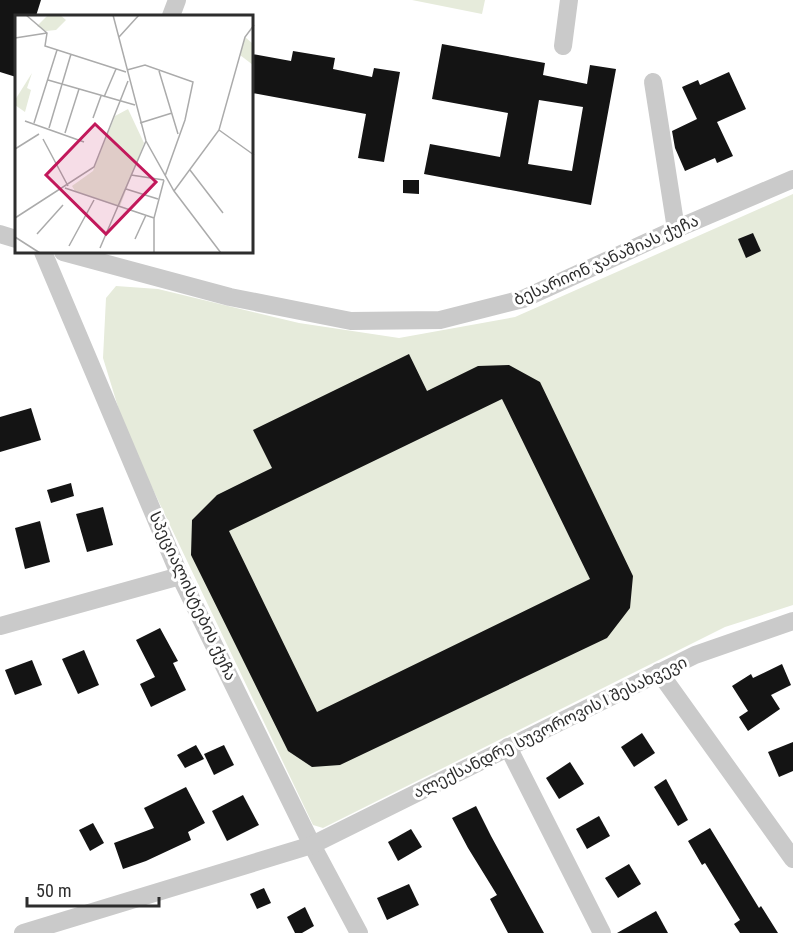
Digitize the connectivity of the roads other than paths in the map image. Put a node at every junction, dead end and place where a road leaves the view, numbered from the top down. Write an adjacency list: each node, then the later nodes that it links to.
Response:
1 (177, 0): 3 (street)
2 (569, 0): 4 (street)
3 (171, 15)
4 (563, 46)
5 (653, 82): 7 (street)
6 (793, 179): 7 (street, ბესარიონ ჯანაშიას ქუჩა)
7 (676, 229): 12 (street, ბესარიონ ჯანაშიას ქუჩა)
8 (0, 234): 9 (street)
9 (15, 239)
10 (43, 254): 13 (street, სპეციალისტების ქუჩა)
11 (78, 254): 12 (street, ბესარიონ ჯანაშიას ქუჩა)
12 (93, 256)
13 (180, 576): 15 (street); 18 (street, სპეციალისტების ქუჩა)
14 (793, 621): 16 (street, ალექსანდრე სუვოროვის I შესახვევი)
15 (0, 626)
16 (659, 672): 17 (street, ალექსანდრე სუვოროვის I შესახვევი); 19 (street)
17 (508, 747): 18 (street, ალექსანდრე სუვოროვის I შესახვევი); 22 (street)
18 (312, 845): 20 (street, ალექსანდრე სუვოროვის I შესახვევი); 21 (street, სპეციალისტების ქუჩა)
19 (793, 859)
20 (23, 933)
21 (359, 933)
22 (602, 933)

